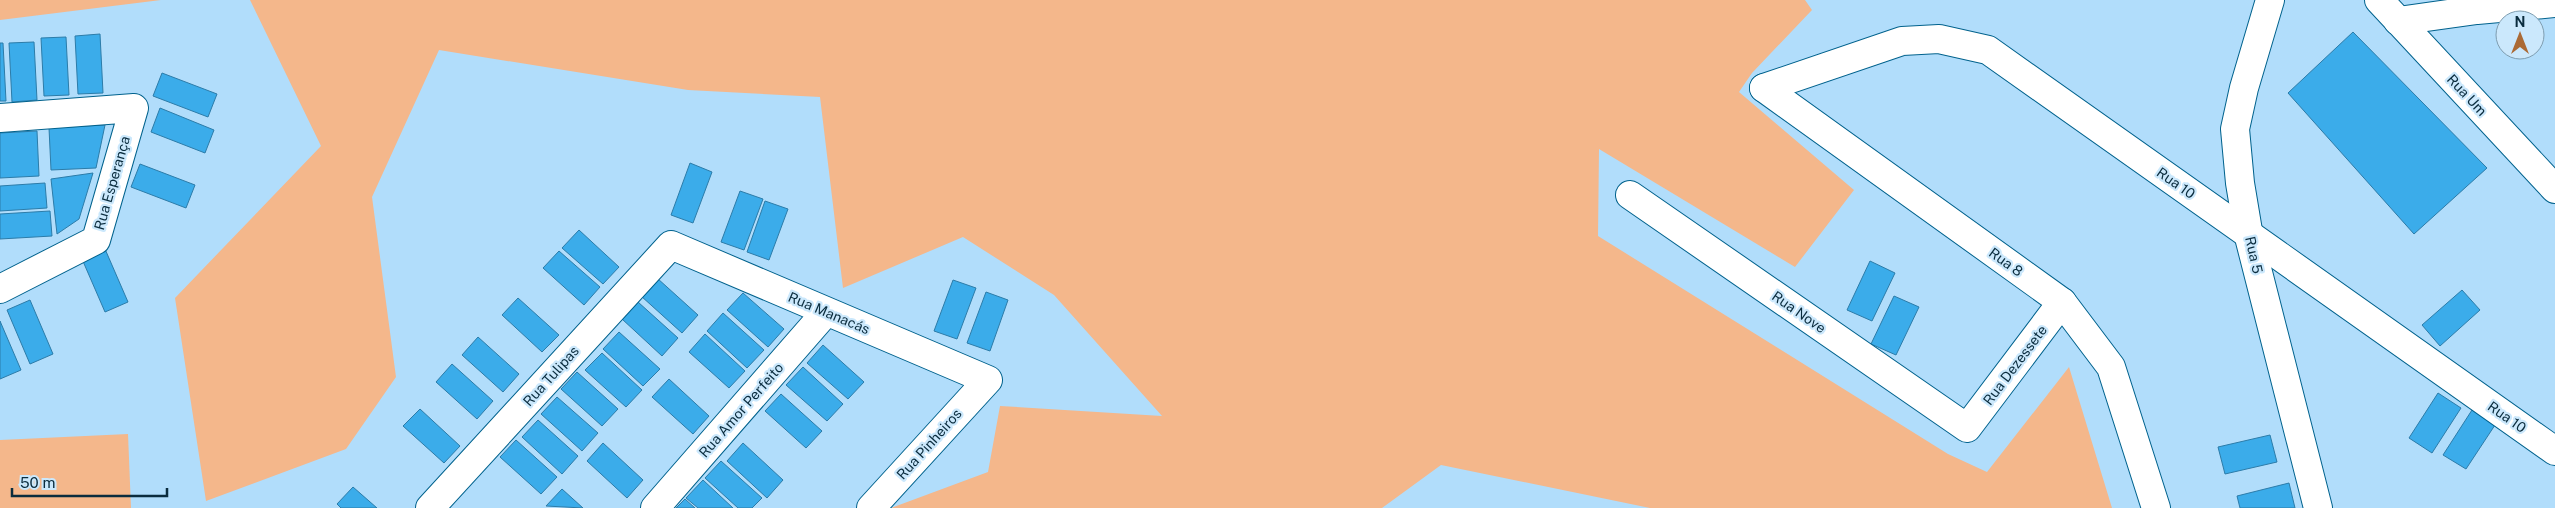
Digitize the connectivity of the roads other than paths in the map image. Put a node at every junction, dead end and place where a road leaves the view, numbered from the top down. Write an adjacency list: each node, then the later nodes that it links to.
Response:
1 (2270, 0): 9 (street, Rua 5)
2 (2378, 0): 4 (street, Rua Um)
3 (2555, 3): 4 (street)
4 (2398, 21): 7 (street, Rua Um)
5 (1764, 88): 9 (street, Rua 10); 12 (street, Rua 8)
6 (0, 118): 11 (street, Rua Esperança)
7 (2555, 190)
8 (1630, 195): 15 (street, Rua Nove)
9 (2249, 235): 16 (street, Rua 10); 21 (street, Rua 5)
10 (671, 245): 13 (street, Rua Manacás); 17 (street, Rua Tulipas)
11 (0, 289)
12 (2062, 302): 15 (street, Rua Dezessete); 20 (street, Rua 8)
13 (826, 312): 14 (street, Rua Manacás); 18 (street, Rua Amor Perfeito)
14 (988, 380): 19 (street, Rua Pinheiros)
15 (1967, 428)
16 (2555, 451)
17 (430, 508)
18 (656, 508)
19 (871, 508)
20 (2156, 508)
21 (2318, 508)

